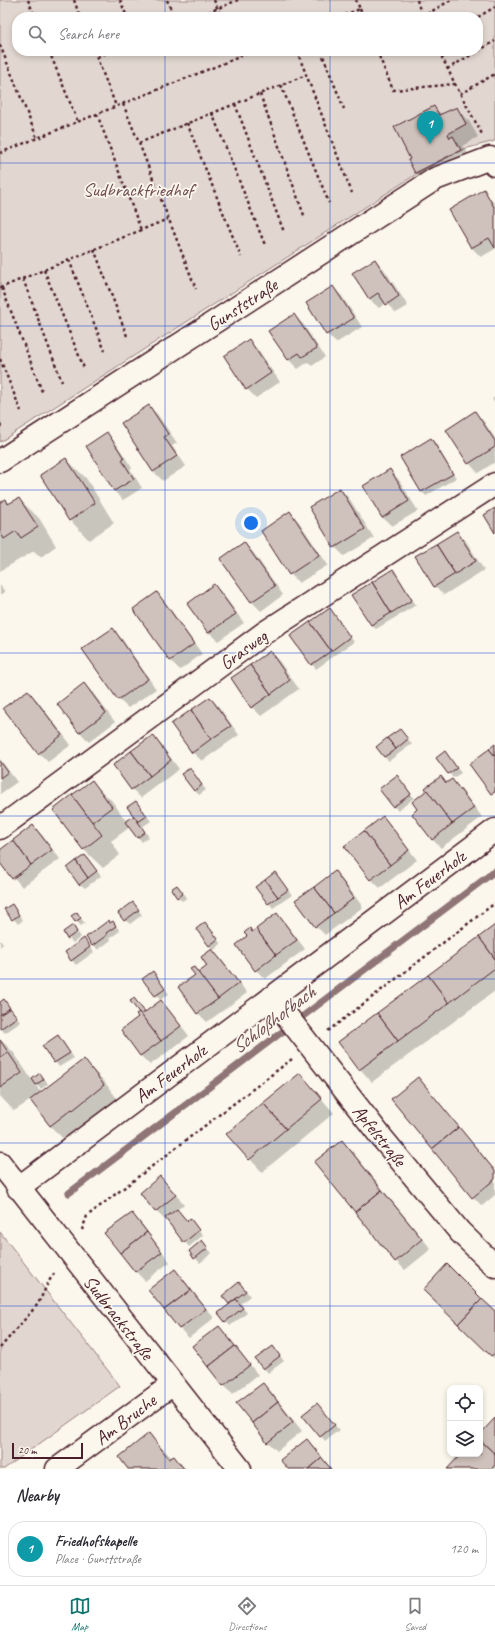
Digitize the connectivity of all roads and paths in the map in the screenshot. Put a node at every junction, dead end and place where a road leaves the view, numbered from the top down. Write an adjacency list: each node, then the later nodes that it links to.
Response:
1 (28, 0): 13 (path)
2 (74, 0): 14 (path)
3 (120, 0): 15 (path)
4 (167, 0): 16 (path)
5 (214, 0): 11 (path)
6 (238, 0): 11 (path)
7 (356, 0): 12 (path)
8 (417, 0): 21 (path)
9 (451, 0): 22 (path)
10 (495, 7): 23 (path)
11 (218, 9): 17 (path); 18 (path)
12 (360, 9): 19 (path); 20 (path)
13 (33, 12)
14 (78, 12)
15 (125, 12)
16 (172, 12)
17 (210, 12)
18 (219, 12)
19 (352, 12)
20 (361, 12)
21 (421, 12)
22 (431, 12)
23 (483, 14)
24 (495, 41): 26 (path)
25 (0, 45): 50 (path)
26 (483, 48)
27 (51, 56): 48 (path)
28 (299, 56): 37 (path)
29 (323, 56): 45 (path)
30 (379, 56): 38 (path)
31 (441, 56): 35 (path)
32 (469, 56): 35 (path)
33 (97, 57): 44 (path)
34 (238, 57): 42 (path)
35 (447, 69): 38 (path)
36 (495, 74): 41 (path)
37 (306, 75): 39 (path); 54 (path)
38 (455, 84): 41 (path)
39 (281, 85): 40 (path); 55 (path)
40 (260, 94): 43 (path); 56 (path)
41 (460, 94): 53 (path)
42 (123, 104): 44 (path); 51 (path)
43 (235, 104): 46 (path); 59 (path)
44 (116, 106): 47 (path)
45 (344, 109)
46 (212, 113): 49 (path); 60 (path)
47 (97, 114): 48 (path); 58 (path)
48 (78, 122): 50 (path)
49 (187, 123): 51 (path); 62 (path)
50 (38, 138): 52 (path)
51 (139, 143): 57 (path)
52 (0, 153)
53 (493, 162): 75 (street, Gunststraße)
54 (352, 193)
55 (329, 203)
56 (305, 218)
57 (168, 219): 58 (path); 67 (path)
58 (141, 230): 61 (path)
59 (284, 232)
60 (265, 245)
61 (94, 249): 63 (path); 68 (path)
62 (241, 257)
63 (69, 260): 64 (path); 69 (path)
64 (44, 270): 65 (path); 71 (path)
65 (23, 279): 66 (path); 72 (path)
66 (1, 288): 73 (path)
67 (196, 289)
68 (127, 336)
69 (105, 351)
70 (0, 359): 74 (path)
71 (84, 368)
72 (62, 382)
73 (43, 394)
74 (21, 411)
75 (0, 461)
76 (495, 484): 77 (street, Grasweg)
77 (0, 828)
78 (494, 833): 80 (street, Am Feuerholz)
79 (495, 903): 81 (path)
80 (272, 997): 81 (street, Apfelstraße); 83 (street, Am Feuerholz)
81 (298, 1031): 84 (path); 85 (street, Apfelstraße)
82 (0, 1163): 83 (street, Sudbrackstraße)
83 (18, 1188): 84 (street, Sudbrackstraße)
84 (73, 1257): 86 (path); 87 (street, Sudbrackstraße)
85 (495, 1266)
86 (0, 1348)
87 (173, 1384): 88 (street, Am Bruche); 89 (street, Sudbrackstraße)
88 (58, 1469)
89 (240, 1469)

